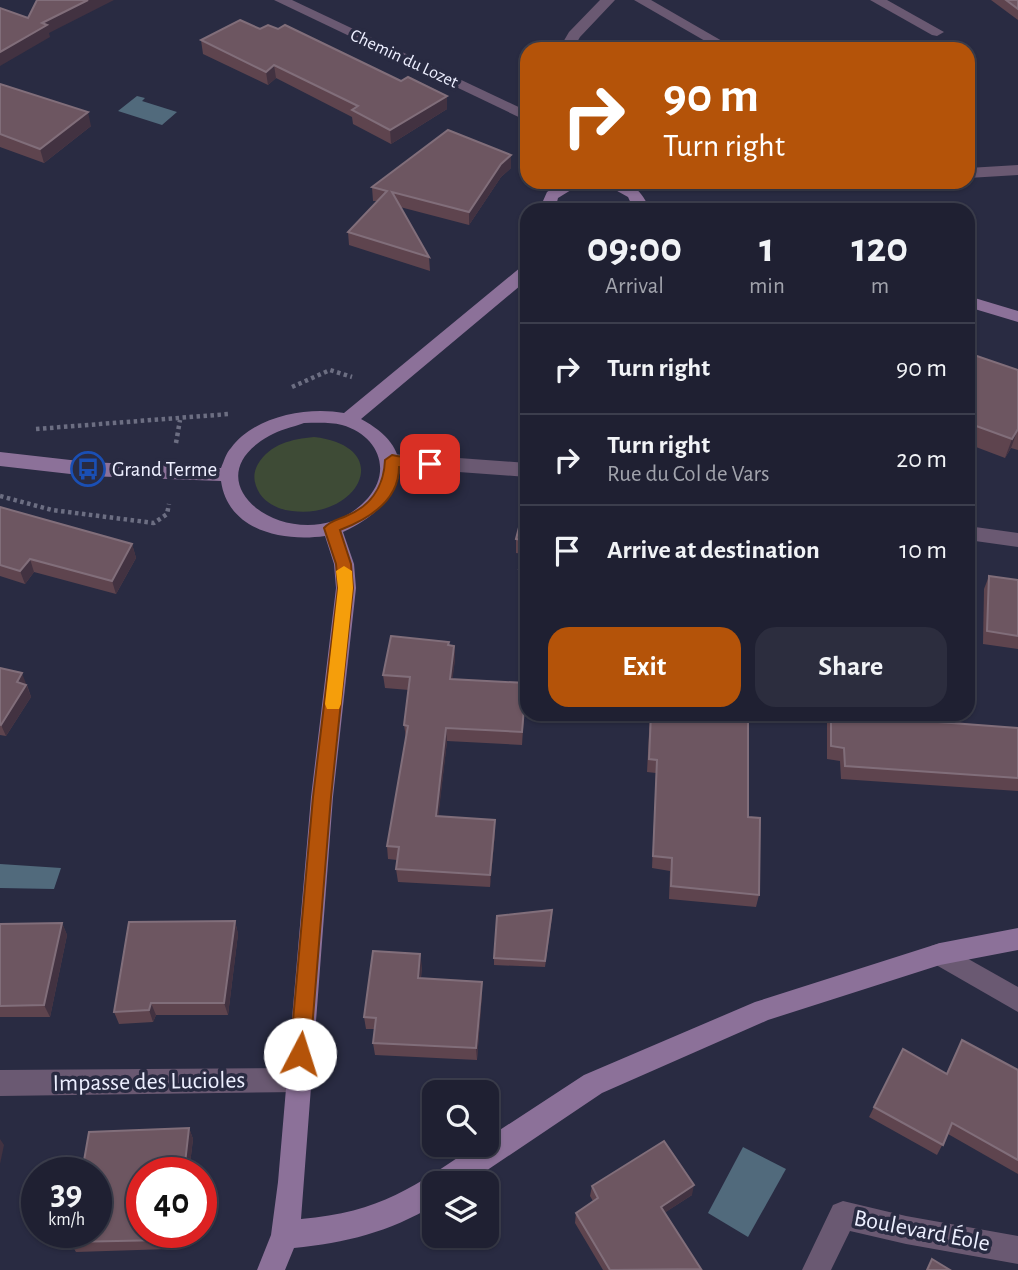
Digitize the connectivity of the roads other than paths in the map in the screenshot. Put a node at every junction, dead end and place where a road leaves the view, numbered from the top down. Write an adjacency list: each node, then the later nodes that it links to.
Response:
1 (281, 0): 8 (street, Chemin du Lozet)
2 (608, 0): 6 (street)
3 (641, 0): 7 (street)
4 (877, 0): 5 (street)
5 (937, 32)
6 (570, 42)
7 (716, 42)
8 (520, 114)
9 (1018, 170): 10 (street)
10 (975, 173)
11 (559, 189): 13 (street)
12 (624, 189): 14 (street)
13 (548, 203)
14 (640, 203)
15 (520, 278): 18 (street)
16 (975, 303): 17 (street)
17 (1018, 317)
18 (348, 421): 20 (street); 22 (street)
19 (0, 459): 22 (street)
20 (392, 460): 21 (street); 23 (street)
21 (520, 469)
22 (227, 475): 23 (street)
23 (332, 528): 29 (street)
24 (975, 534): 25 (street)
25 (1018, 540)
26 (1018, 939): 27 (street)
27 (940, 954): 28 (street); 31 (street)
28 (1018, 1000)
29 (298, 1080): 30 (street, Impasse des Lucioles); 33 (street)
30 (0, 1083)
31 (462, 1171)
32 (422, 1197): 33 (street)
33 (285, 1235): 35 (street)
34 (1018, 1250): 36 (street, Boulevard Éole)
35 (271, 1270)
36 (816, 1270)

